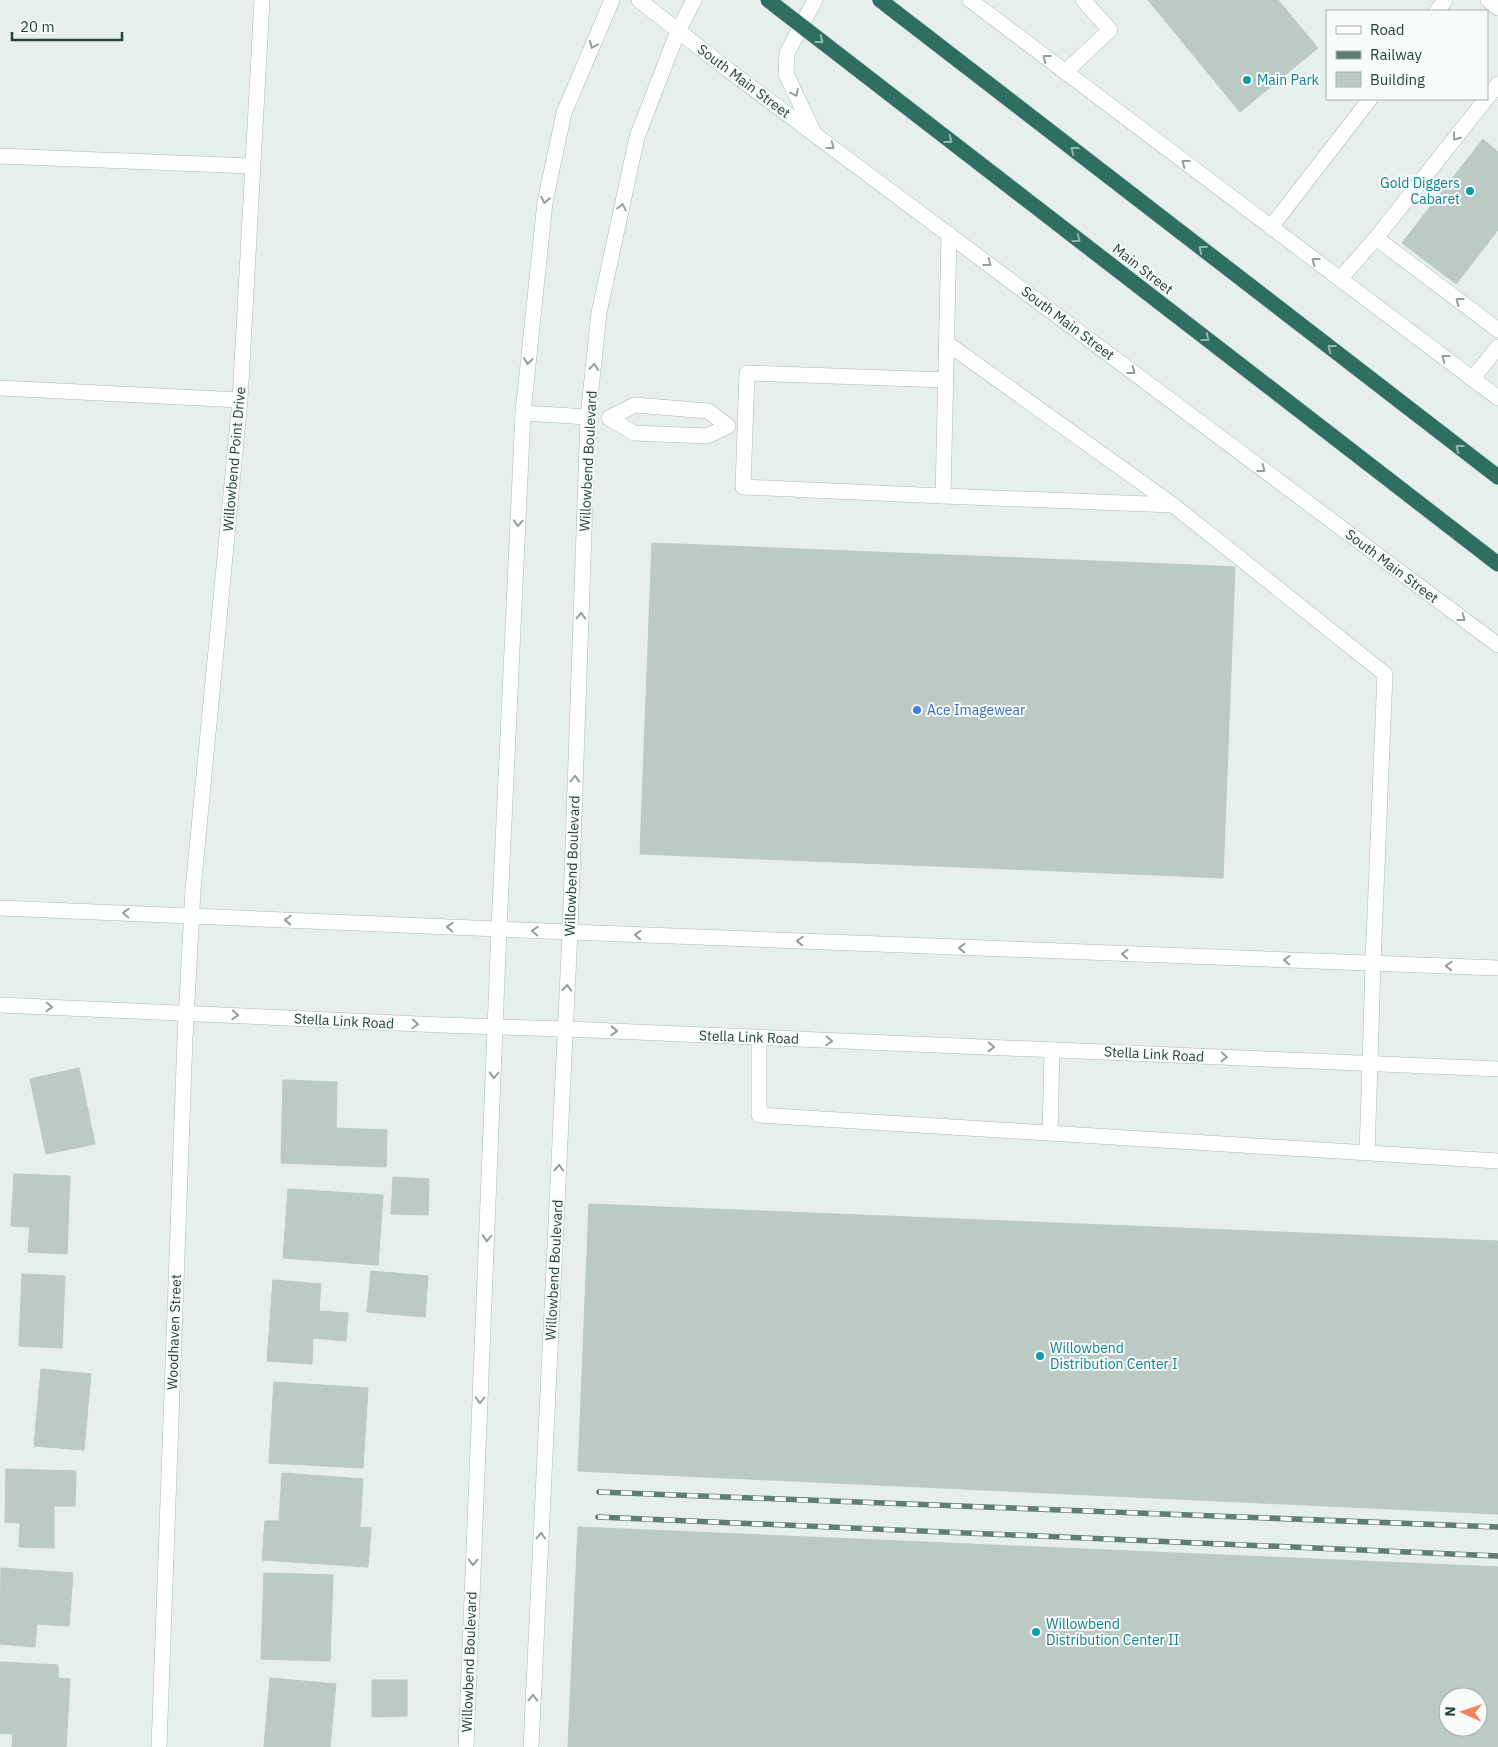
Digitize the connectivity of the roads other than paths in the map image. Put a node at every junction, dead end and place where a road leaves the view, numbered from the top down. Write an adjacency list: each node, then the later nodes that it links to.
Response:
1 (262, 0): 20 (main road, Willowbend Point Drive)
2 (612, 0): 33 (main road, Willowbend Boulevard, one-way to 33)
3 (639, 0): 12 (main road, South Main Street)
4 (694, 0): 12 (main road, Willowbend Boulevard)
5 (768, 0): 41 (highway, Main Street, one-way to 41, bridge)
6 (815, 0): 18 (main road, one-way to 18)
7 (880, 0): 38 (highway, one-way to 7)
8 (970, 0): 13 (main road, one-way to 8)
9 (1083, 0): 13 (main road)
10 (1488, 0): 11 (main road)
11 (1498, 8)
12 (678, 31): 18 (main road, South Main Street); 34 (main road, Willowbend Boulevard, one-way to 12)
13 (1065, 72): 21 (main road, one-way to 13)
14 (1498, 84): 15 (main road)
15 (1488, 96)
16 (1369, 100): 21 (main road)
17 (1484, 100): 23 (main road, one-way to 23)
18 (813, 132): 22 (main road, South Main Street, one-way to 22)
19 (0, 156): 20 (main road)
20 (252, 166): 32 (main road, Willowbend Point Drive)
21 (1271, 228): 24 (main road, one-way to 21)
22 (949, 234): 26 (main road); 42 (main road, South Main Street, one-way to 42)
23 (1376, 238): 24 (main road); 25 (main road, one-way to 23)
24 (1340, 279): 28 (main road, one-way to 24)
25 (1498, 330)
26 (948, 344): 29 (main road); 40 (main road)
27 (1498, 346): 28 (main road)
28 (1472, 379): 31 (main road)
29 (946, 380): 37 (main road); 39 (main road)
30 (0, 388): 32 (main road)
31 (1498, 398)
32 (240, 400): 44 (main road, Willowbend Point Drive)
33 (523, 413): 34 (main road); 45 (main road, Willowbend Boulevard, one-way to 45)
34 (588, 417): 35 (main road); 46 (main road, Willowbend Boulevard, one-way to 34)
35 (608, 418): 36 (main road); 36 (main road)
36 (728, 426): 37 (main road)
37 (745, 427): 39 (main road)
38 (1498, 477)
39 (943, 496): 40 (main road)
40 (1173, 505): 47 (main road)
41 (1498, 564)
42 (1498, 645)
43 (0, 908): 44 (main road, one-way to 43)
44 (191, 916): 45 (main road, one-way to 44); 50 (main road, Woodhaven Street)
45 (499, 929): 46 (main road, one-way to 45); 51 (main road, Willowbend Boulevard)
46 (570, 932): 47 (main road, one-way to 46); 52 (main road, Willowbend Boulevard, one-way to 46)
47 (1373, 963): 48 (main road, one-way to 47); 55 (main road)
48 (1498, 968)
49 (0, 1005): 50 (main road, Stella Link Road, one-way to 50)
50 (187, 1013): 51 (main road, Stella Link Road, one-way to 51); 60 (main road, Woodhaven Street)
51 (495, 1026): 52 (main road, Stella Link Road); 61 (main road, Willowbend Boulevard, one-way to 61)
52 (566, 1029): 53 (main road, Stella Link Road, one-way to 53); 62 (main road, Willowbend Boulevard, one-way to 52)
53 (760, 1038): 54 (main road, Stella Link Road, one-way to 54); 57 (main road)
54 (1052, 1050): 55 (main road, Stella Link Road, one-way to 55); 57 (main road)
55 (1370, 1064): 56 (main road, Stella Link Road); 58 (main road)
56 (1498, 1069)
57 (1050, 1133): 58 (main road)
58 (1367, 1152): 59 (main road)
59 (1498, 1161)
60 (159, 1747)
61 (466, 1747)
62 (531, 1747)

